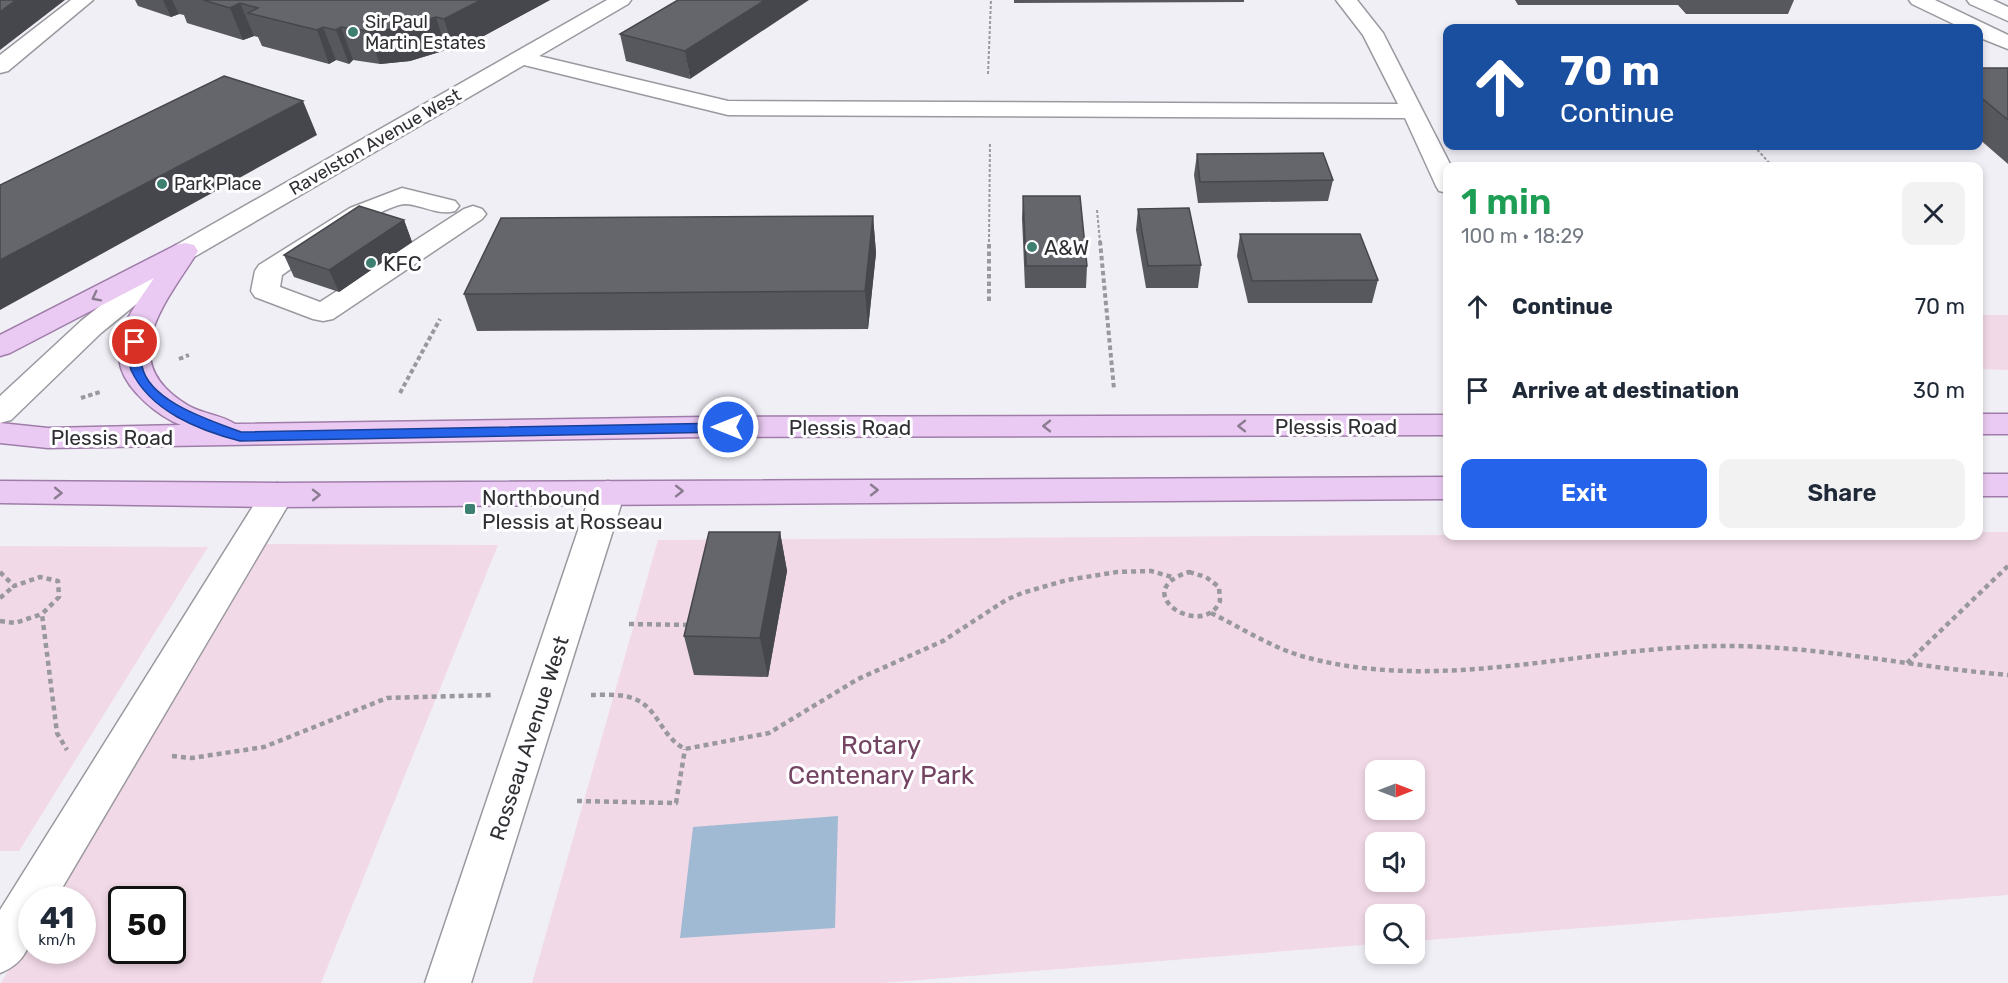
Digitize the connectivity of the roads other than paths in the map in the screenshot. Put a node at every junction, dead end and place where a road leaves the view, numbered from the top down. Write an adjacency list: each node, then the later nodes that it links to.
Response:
1 (83, 0): 11 (street)
2 (621, 0): 10 (street, Ravelston Avenue West)
3 (1346, 0): 12 (street)
4 (1919, 0): 7 (street)
5 (1977, 0): 6 (street)
6 (2008, 15)
7 (1969, 24)
8 (1983, 31): 9 (street)
9 (2008, 43)
10 (521, 58): 12 (street); 16 (street, Ravelston Avenue West)
11 (0, 66)
12 (1413, 111): 13 (street)
13 (1443, 175)
14 (446, 206): 15 (street)
15 (473, 214)
16 (185, 251): 17 (main road, one-way to 17); 18 (street, Ravelston Avenue West); 23 (main road)
17 (0, 347)
18 (0, 413)
19 (1983, 424): 20 (main road)
20 (2008, 424)
21 (1443, 425): 23 (main road, Plessis Road, one-way to 23)
22 (0, 433): 23 (main road, Plessis Road)
23 (240, 437)
24 (1983, 485): 25 (main road)
25 (2008, 485)
26 (1443, 488): 28 (main road, one-way to 26)
27 (0, 492): 29 (main road, one-way to 29)
28 (608, 492): 29 (main road, one-way to 28); 31 (street, Rosseau Avenue West)
29 (278, 495): 30 (street)
30 (0, 951)
31 (448, 983)

